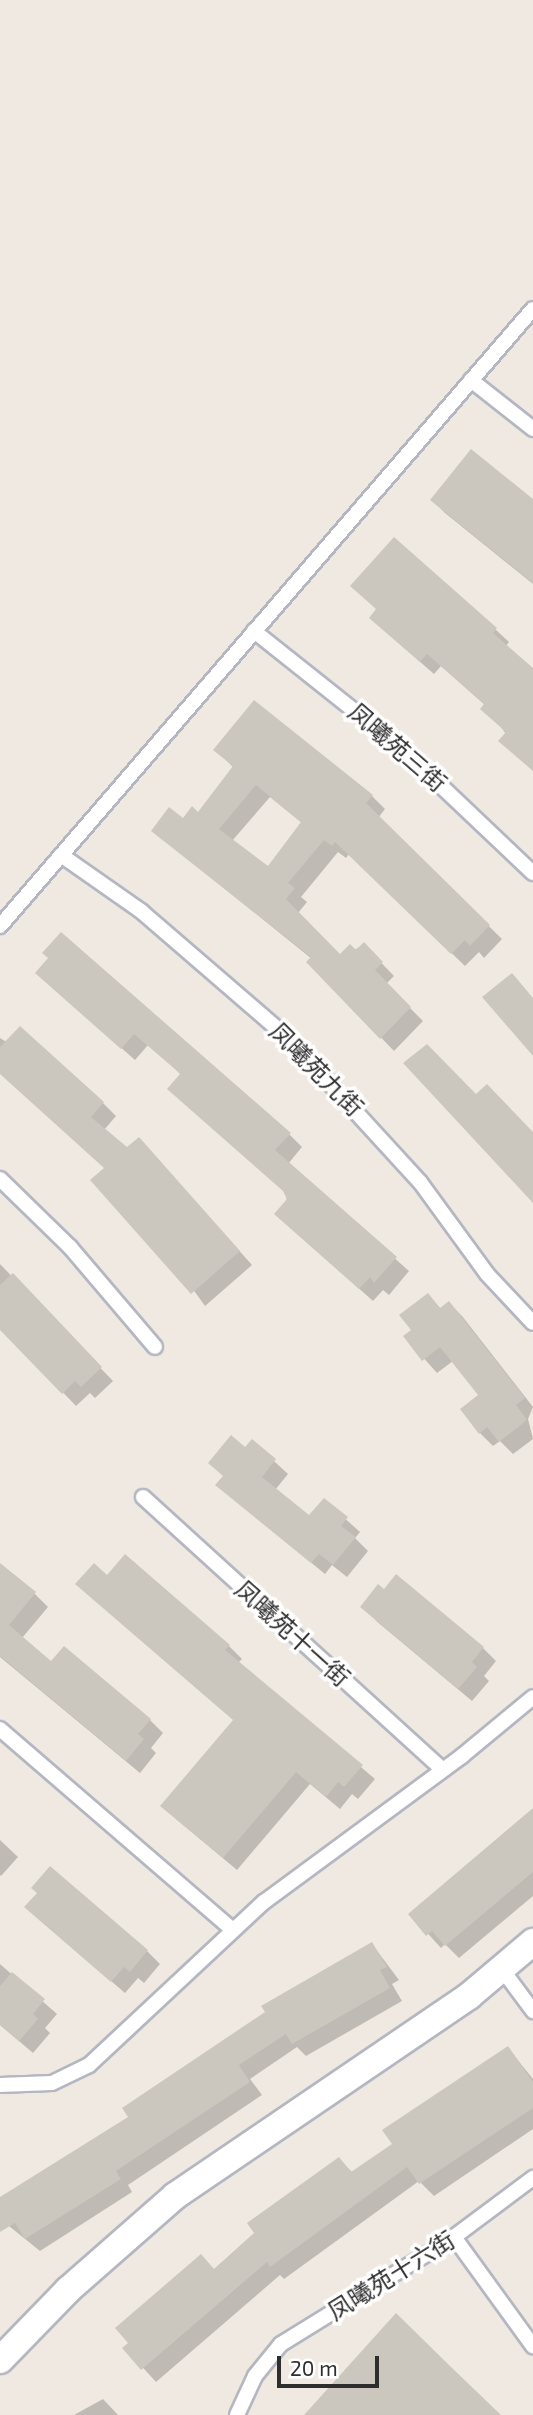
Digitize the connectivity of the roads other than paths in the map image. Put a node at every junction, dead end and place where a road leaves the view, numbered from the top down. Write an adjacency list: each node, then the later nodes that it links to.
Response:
1 (533, 309): 2 (lane)
2 (471, 380): 3 (lane); 4 (lane)
3 (533, 429)
4 (254, 631): 5 (lane); 6 (lane, 凤曦苑三街)
5 (61, 855): 7 (lane); 9 (lane, 凤曦苑九街)
6 (533, 873)
7 (0, 926)
8 (0, 1179): 10 (lane)
9 (533, 1323)
10 (155, 1347)
11 (143, 1497): 14 (lane, 凤曦苑十一街)
12 (533, 1697): 14 (lane)
13 (0, 1729): 15 (lane)
14 (443, 1769): 15 (lane)
15 (232, 1929): 19 (lane)
16 (533, 1942): 17 (street)
17 (502, 1968): 18 (lane); 23 (street)
18 (533, 2011)
19 (0, 2085)
20 (533, 2178): 21 (lane, 凤曦苑十六街)
21 (454, 2237): 22 (lane); 24 (lane, 凤曦苑十六街)
22 (533, 2346)
23 (0, 2360)
24 (237, 2415)

